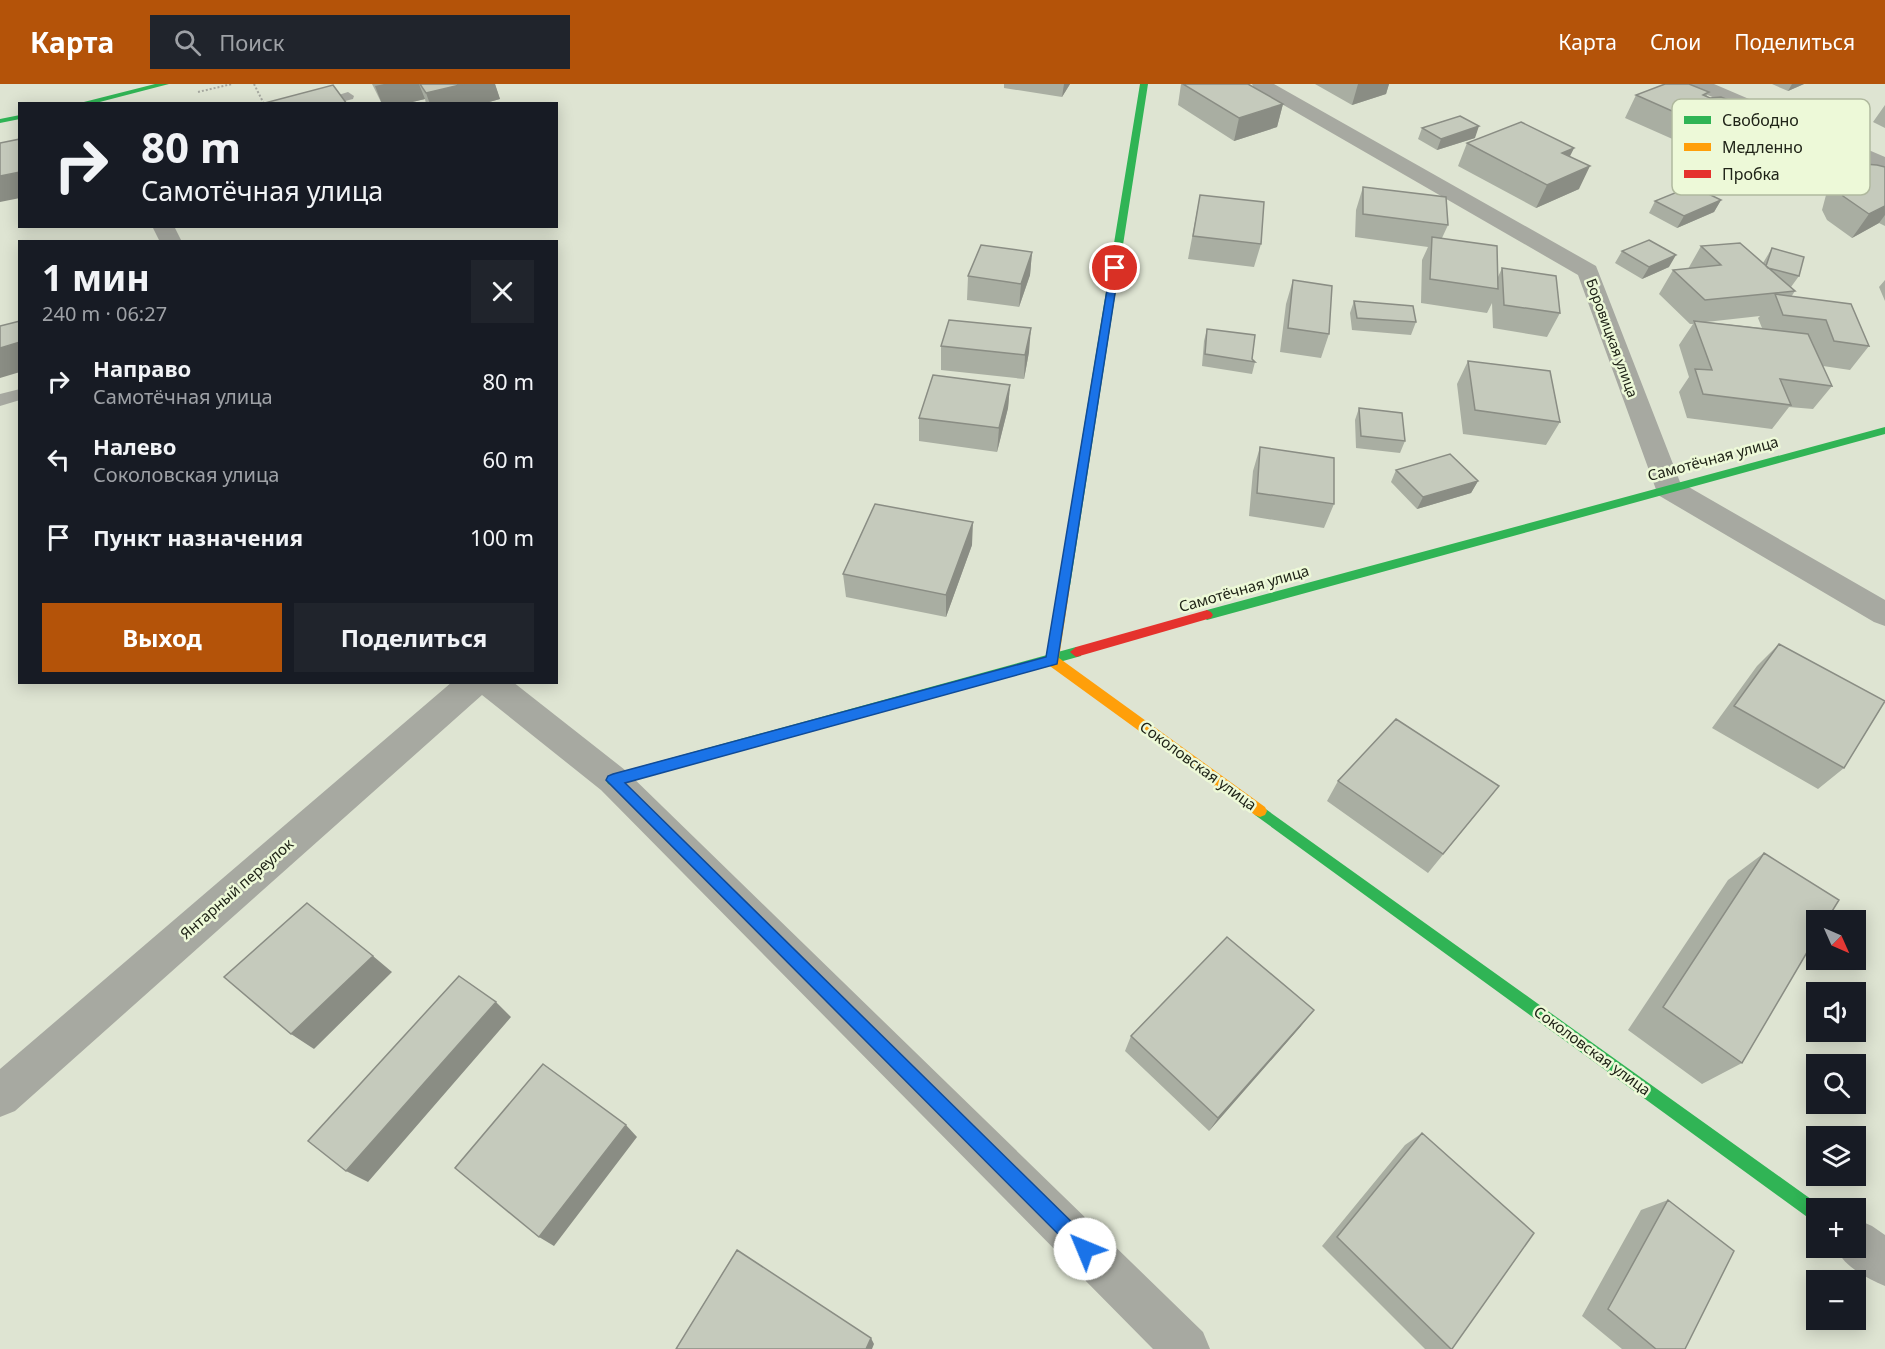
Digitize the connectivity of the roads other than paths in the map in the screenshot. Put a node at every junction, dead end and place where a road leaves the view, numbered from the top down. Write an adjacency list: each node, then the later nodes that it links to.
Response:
1 (165, 84): 5 (street)
2 (1144, 84): 19 (street)
3 (1261, 84): 17 (street, Боровицкая улица)
4 (1698, 84): 7 (street)
5 (145, 86): 8 (street)
6 (348, 96): 9 (lane)
7 (1733, 99)
8 (91, 102)
9 (324, 102)
10 (18, 117): 11 (street)
11 (0, 121)
12 (1870, 159): 13 (street)
13 (1885, 165)
14 (18, 395): 15 (lane)
15 (0, 400)
16 (1885, 430): 17 (street, Самотёчная улица)
17 (1668, 488): 18 (street); 19 (street, Самотёчная улица)
18 (1885, 614)
19 (1052, 660): 22 (street, Самотёчная улица); 24 (street, Соколовская улица)
20 (473, 684): 23 (street, Янтарный переулок)
21 (492, 684): 22 (street)
22 (613, 780): 27 (street)
23 (0, 1096)
24 (1806, 1206)
25 (1866, 1249): 26 (street)
26 (1885, 1263)
27 (1186, 1349)

